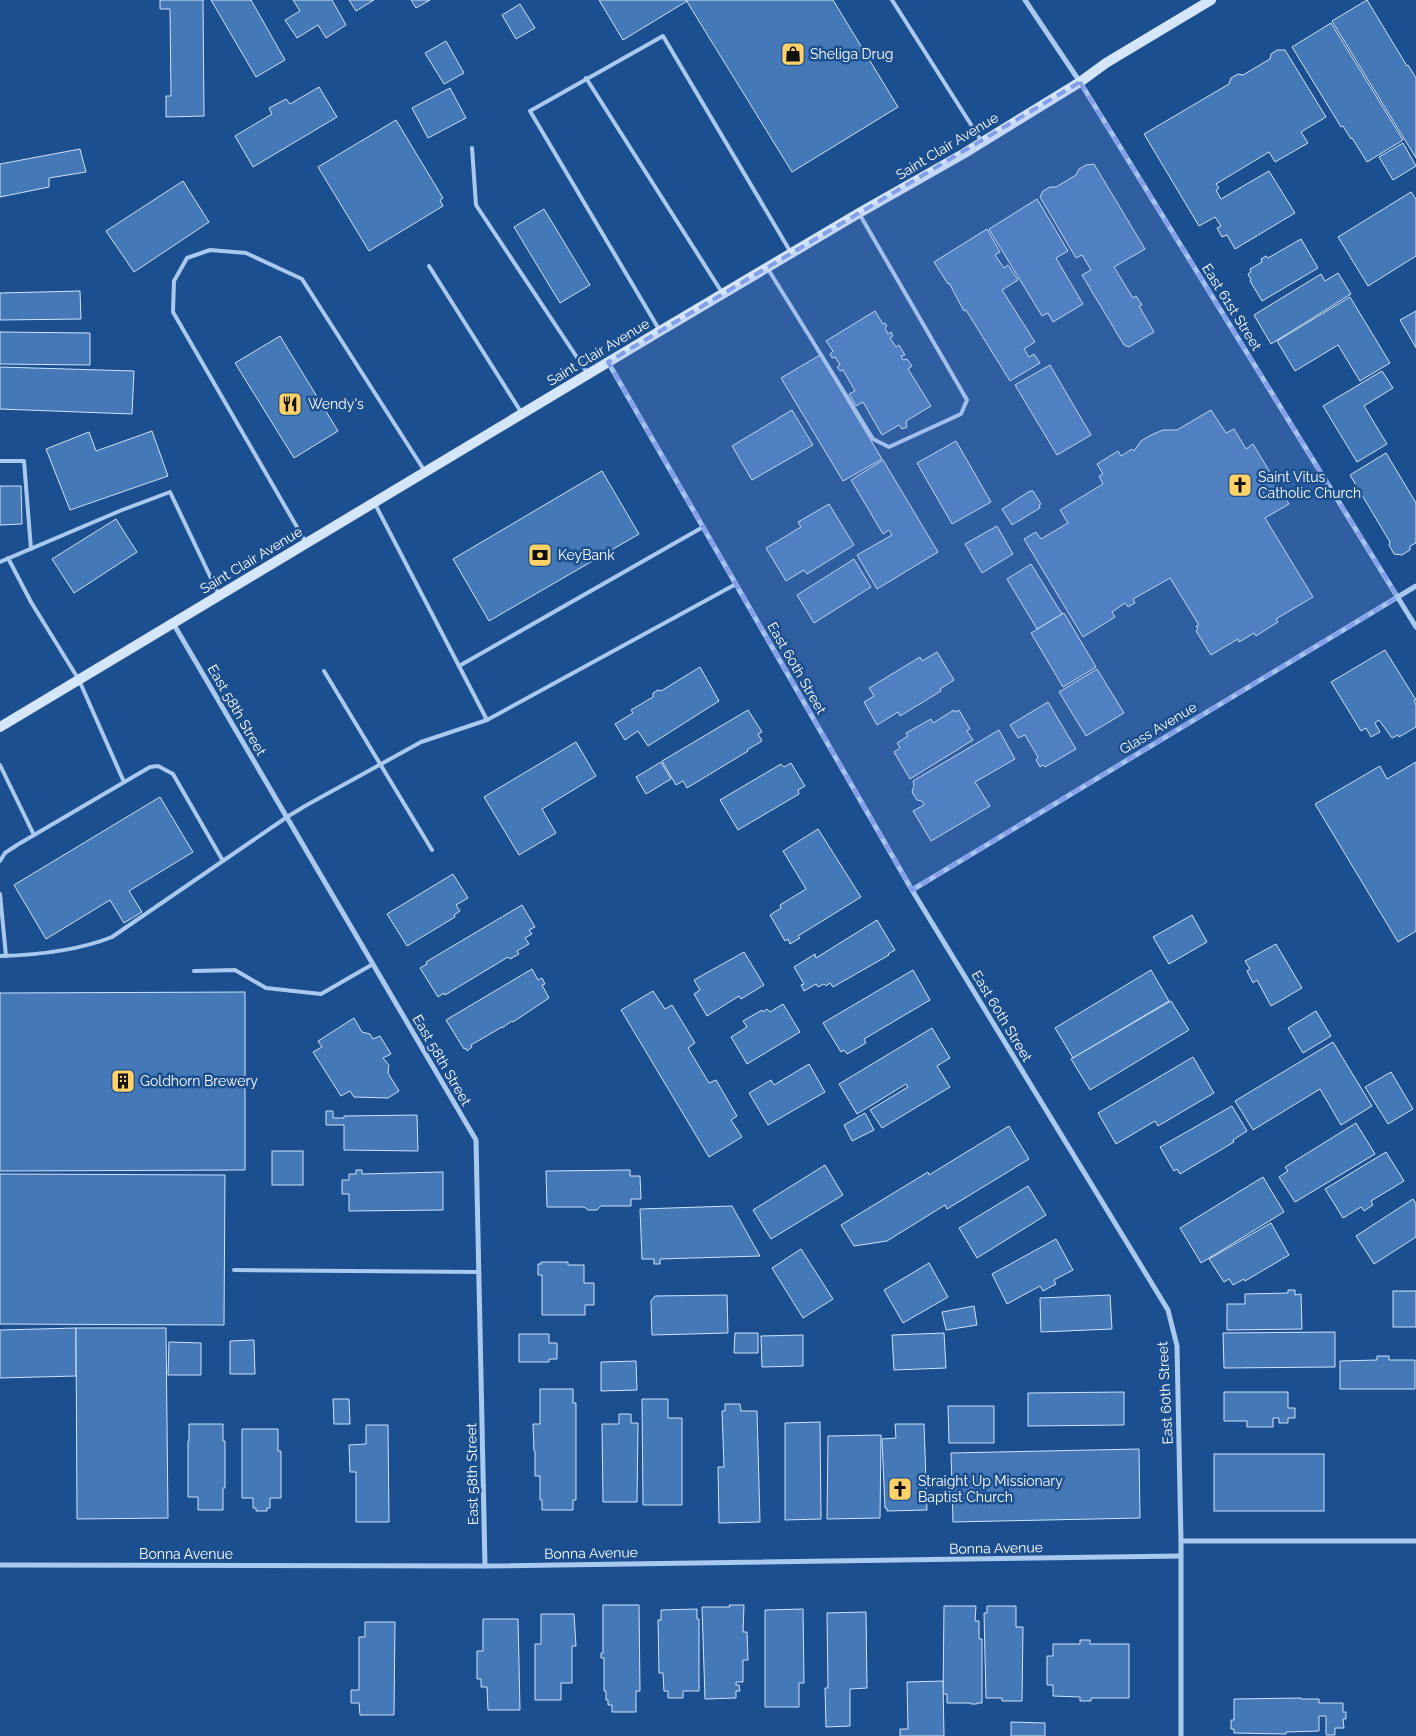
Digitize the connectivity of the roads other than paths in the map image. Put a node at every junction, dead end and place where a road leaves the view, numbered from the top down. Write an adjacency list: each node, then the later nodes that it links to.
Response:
1 (892, 0): 6 (lane)
2 (1025, 0): 5 (street, East 61st Street)
3 (1211, 0): 5 (main road, Saint Clair Avenue)
4 (586, 78): 9 (lane); 12 (lane); 13 (lane)
5 (1080, 82): 6 (main road, Saint Clair Avenue); 28 (street, East 61st Street)
6 (982, 142): 8 (main road, Saint Clair Avenue)
7 (472, 148): 15 (lane)
8 (859, 213): 9 (main road, Saint Clair Avenue); 11 (lane)
9 (791, 253): 11 (main road, Saint Clair Avenue)
10 (429, 266): 16 (lane)
11 (767, 267): 12 (main road, Saint Clair Avenue)
12 (723, 294): 13 (main road, Saint Clair Avenue)
13 (660, 331): 14 (main road, Saint Clair Avenue)
14 (608, 362): 15 (main road, Saint Clair Avenue); 20 (street, East 60th Street)
15 (588, 374): 16 (main road, Saint Clair Avenue)
16 (522, 414): 18 (main road, Saint Clair Avenue)
17 (0, 461): 22 (lane)
18 (426, 472): 19 (main road, Saint Clair Avenue); 21 (lane)
19 (374, 502): 21 (main road, Saint Clair Avenue); 31 (lane)
20 (703, 527): 25 (street, East 60th Street); 31 (lane)
21 (306, 543): 27 (main road, Saint Clair Avenue)
22 (31, 549): 23 (lane); 27 (lane)
23 (8, 558): 24 (lane); 33 (lane)
24 (0, 562)
25 (736, 584): 34 (lane); 44 (street, East 60th Street)
26 (1416, 586): 28 (street, Glass Avenue)
27 (219, 596): 29 (main road, Saint Clair Avenue)
28 (1398, 597): 30 (street, East 61st Street); 44 (street, Glass Avenue)
29 (173, 623): 33 (main road, Saint Clair Avenue); 39 (street, East 58th Street)
30 (1416, 627)
31 (459, 666): 34 (lane)
32 (324, 671): 37 (lane)
33 (79, 680): 35 (main road, Saint Clair Avenue); 38 (lane)
34 (486, 720): 37 (lane)
35 (0, 727)
36 (0, 765): 40 (lane)
37 (380, 765): 39 (lane); 41 (lane)
38 (124, 782): 40 (lane); 43 (lane)
39 (287, 817): 43 (lane); 48 (street, East 58th Street)
40 (34, 835): 42 (lane)
41 (432, 850)
42 (0, 861)
43 (223, 861): 47 (lane)
44 (912, 890): 52 (street, East 60th Street)
45 (0, 894): 47 (lane)
46 (0, 956): 47 (lane)
47 (6, 956)
48 (373, 964): 49 (lane); 51 (street, East 58th Street)
49 (194, 971)
50 (234, 1270): 51 (lane)
51 (479, 1272): 56 (street, East 58th Street)
52 (1181, 1541): 53 (street); 54 (street, East 60th Street)
53 (1416, 1541)
54 (1181, 1556): 56 (street, Bonna Avenue); 57 (street, East 60th Street)
55 (0, 1565): 56 (street, Bonna Avenue)
56 (485, 1566)
57 (1181, 1736)

